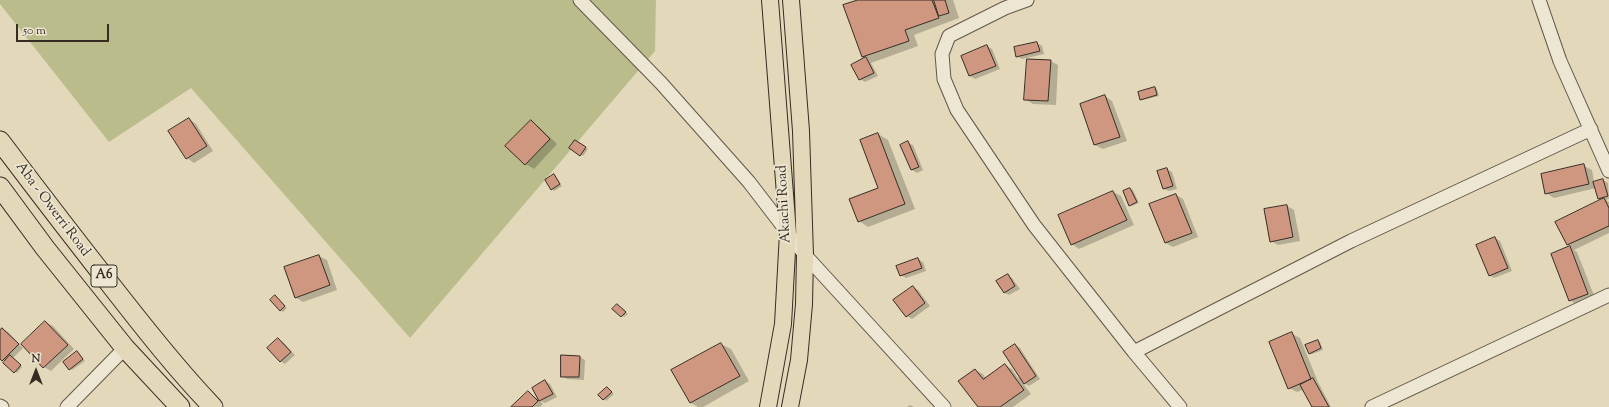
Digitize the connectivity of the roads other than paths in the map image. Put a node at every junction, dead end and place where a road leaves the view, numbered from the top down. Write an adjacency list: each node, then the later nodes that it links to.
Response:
1 (580, 0): 10 (street)
2 (770, 0): 10 (main road, Akachi Road)
3 (791, 0): 11 (main road, Akachi Road)
4 (1027, 0): 14 (street)
5 (1539, 0): 6 (street)
6 (1591, 129): 8 (street); 14 (street)
7 (0, 141): 17 (highway, Aba - Owerri Road / A6)
8 (1609, 171)
9 (0, 187): 13 (highway, Aba - Owerri Road / A6)
10 (788, 233): 11 (street); 18 (main road, Akachi Road)
11 (805, 255): 19 (main road, Akachi Road); 20 (street)
12 (1609, 295): 22 (street)
13 (125, 348): 15 (street); 16 (highway, Aba - Owerri Road / A6)
14 (1134, 352): 21 (street)
15 (67, 407)
16 (180, 407)
17 (213, 407)
18 (768, 407)
19 (790, 407)
20 (944, 407)
21 (1180, 407)
22 (1372, 407)

